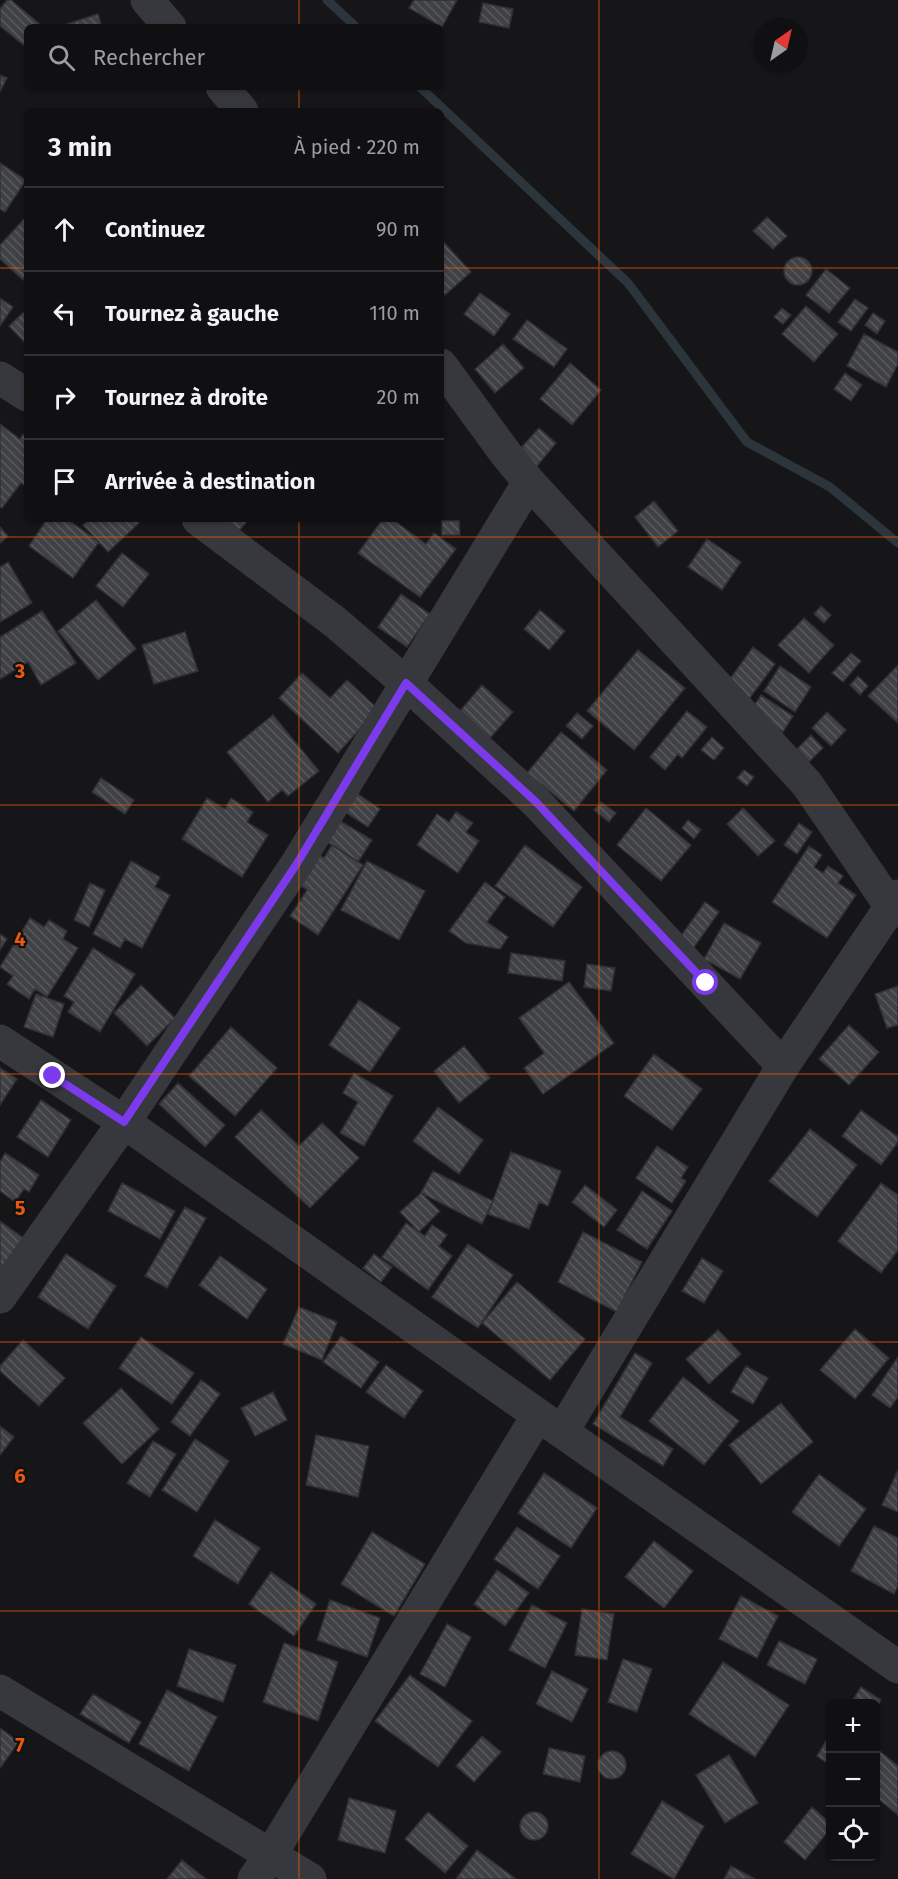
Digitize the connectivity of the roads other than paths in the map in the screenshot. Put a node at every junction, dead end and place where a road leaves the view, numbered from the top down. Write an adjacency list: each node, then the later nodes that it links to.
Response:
1 (147, 0): 2 (street)
2 (167, 24)
3 (224, 90): 4 (street)
4 (240, 108)
5 (444, 369): 8 (street)
6 (0, 378): 7 (street)
7 (24, 392)
8 (529, 482): 10 (street); 11 (street)
9 (202, 522): 10 (street)
10 (406, 683): 13 (street); 14 (street)
11 (896, 905): 13 (street)
12 (0, 1041): 14 (street)
13 (783, 1066): 16 (street)
14 (124, 1122): 15 (street); 16 (street)
15 (0, 1297)
16 (550, 1423): 17 (street); 19 (street)
17 (898, 1667)
18 (0, 1691): 19 (street)
19 (262, 1867): 20 (street)
20 (310, 1879)

